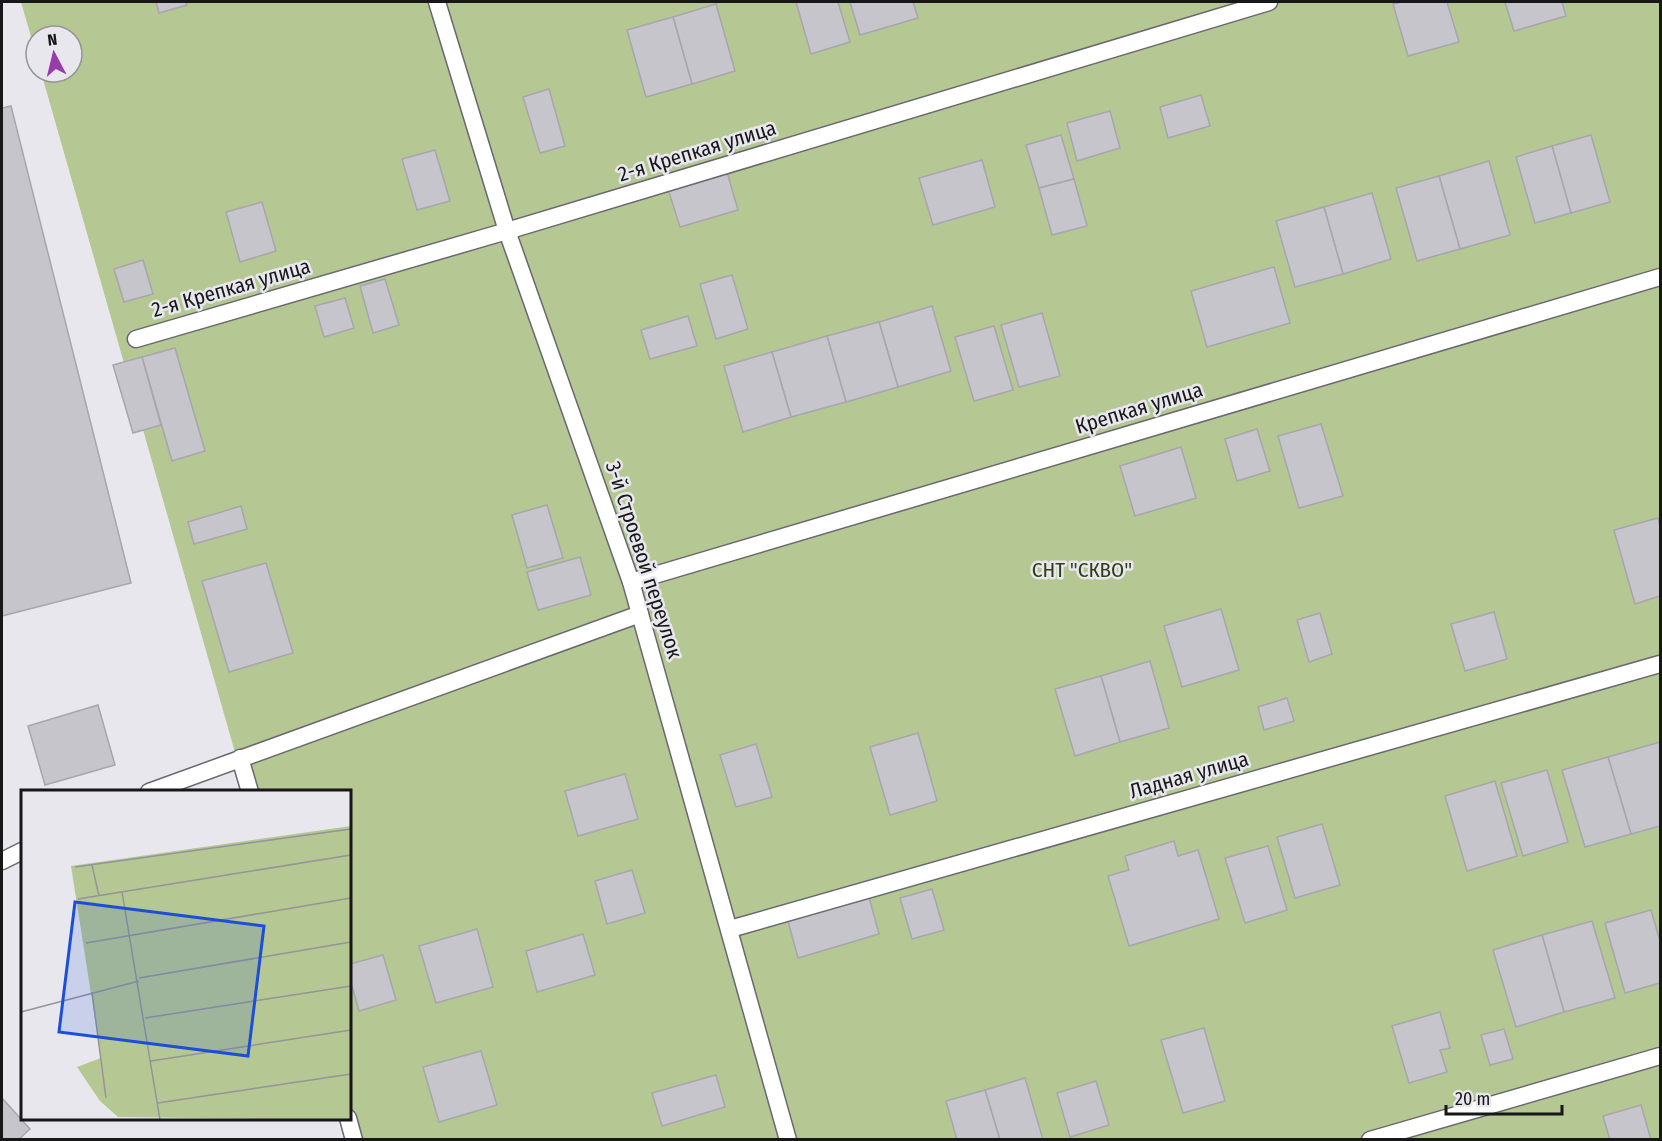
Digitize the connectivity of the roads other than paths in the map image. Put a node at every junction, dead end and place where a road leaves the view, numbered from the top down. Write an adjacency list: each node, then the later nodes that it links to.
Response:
1 (437, 2): 3 (lane, 3-й Строевой переулок)
2 (1269, 2): 3 (lane, 2-я Крепкая улица)
3 (507, 231): 5 (lane, 2-я Крепкая улица); 6 (lane, 3-й Строевой переулок)
4 (1660, 277): 6 (lane, Крепкая улица)
5 (136, 339)
6 (631, 582): 7 (lane, 3-й Строевой переулок)
7 (640, 614): 9 (lane); 14 (lane, 3-й Строевой переулок)
8 (1660, 664): 14 (lane, Ладная улица)
9 (240, 758): 10 (lane); 11 (lane)
10 (154, 790)
11 (249, 790)
12 (21, 852): 13 (lane)
13 (2, 861)
14 (730, 929): 18 (lane, 3-й Строевой переулок)
15 (1660, 1056): 19 (lane)
16 (348, 1120): 17 (lane)
17 (354, 1140)
18 (788, 1140)
19 (1370, 1140)

